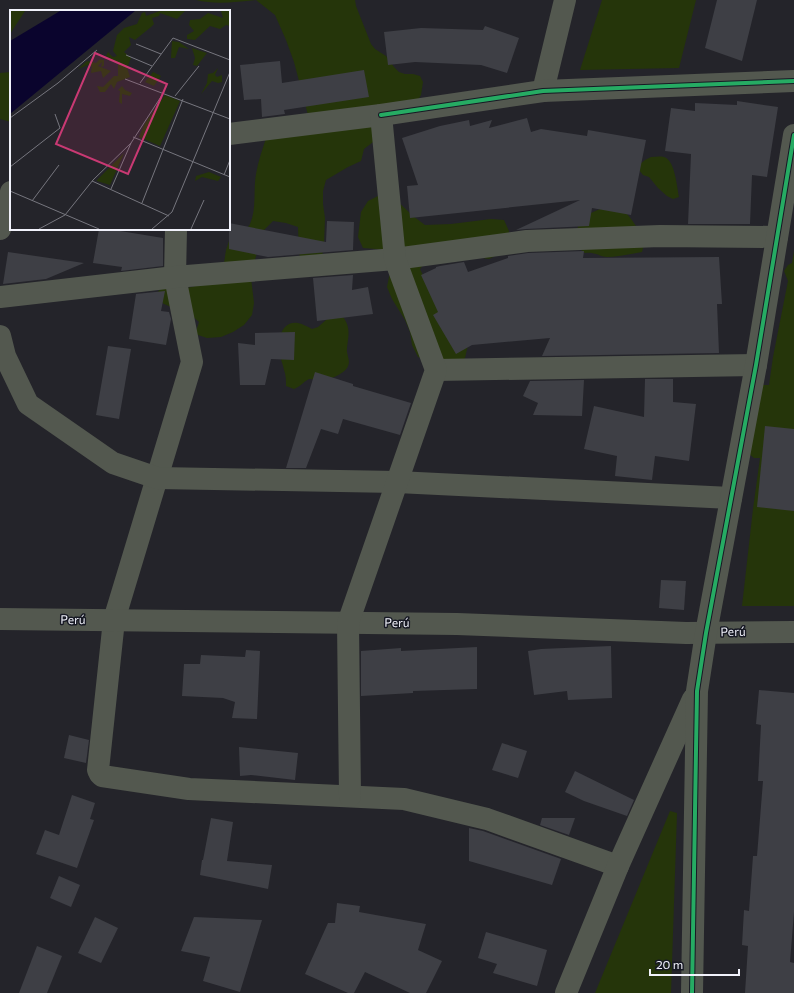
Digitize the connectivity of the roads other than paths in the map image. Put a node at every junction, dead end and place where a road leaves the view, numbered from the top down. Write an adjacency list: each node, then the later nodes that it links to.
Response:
1 (565, 0): 3 (street)
2 (794, 81): 3 (street)
3 (544, 91): 4 (street)
4 (381, 115): 5 (street); 11 (street)
5 (230, 134)
6 (794, 135): 10 (street)
7 (10, 195): 8 (street)
8 (0, 229)
9 (176, 230): 12 (street)
10 (777, 237): 11 (street); 15 (street)
11 (395, 259): 12 (street); 16 (street)
12 (175, 277): 13 (street); 17 (street)
13 (0, 297)
14 (0, 336): 17 (street)
15 (756, 365): 16 (street); 19 (street)
16 (436, 370): 18 (street)
17 (157, 478): 18 (street); 21 (street)
18 (397, 482): 19 (street); 22 (street)
19 (731, 498): 24 (street)
20 (0, 619): 21 (street, Perú)
21 (114, 620): 22 (street, Perú); 26 (street)
22 (348, 623): 24 (street, Perú); 26 (street)
23 (794, 632): 24 (street, Perú)
24 (696, 633): 25 (street)
25 (696, 691): 27 (street); 29 (street)
26 (350, 796): 27 (street)
27 (618, 866): 28 (street)
28 (566, 993)
29 (692, 993)

